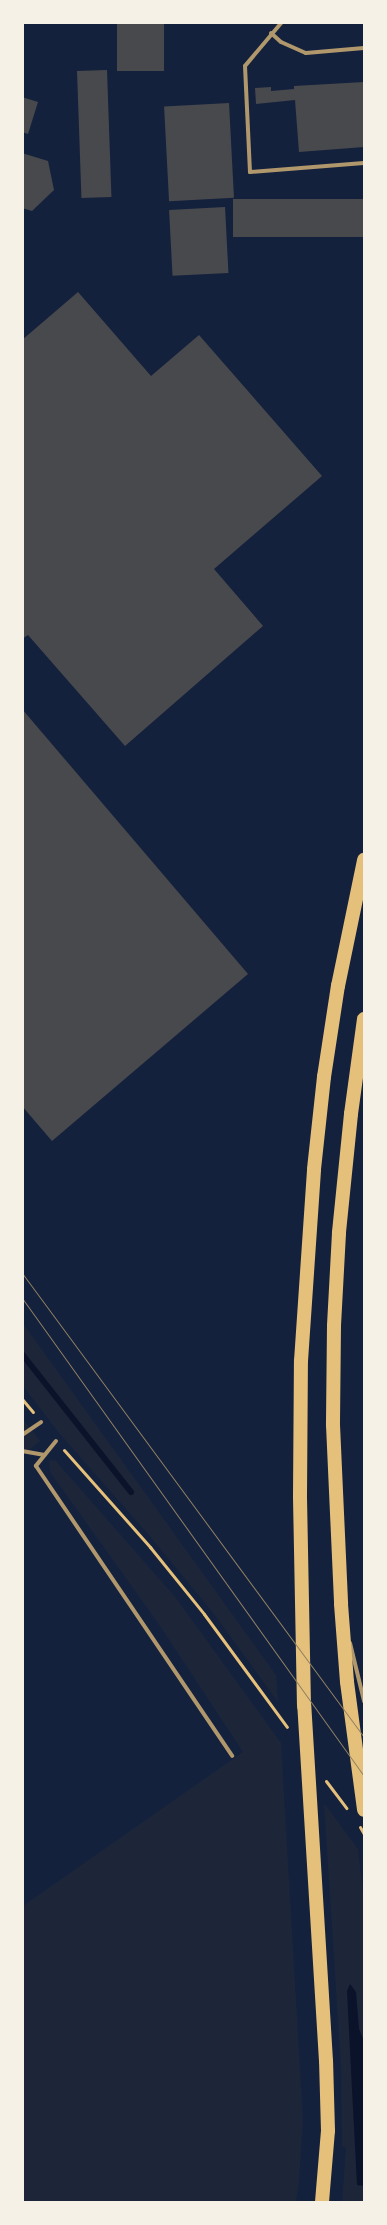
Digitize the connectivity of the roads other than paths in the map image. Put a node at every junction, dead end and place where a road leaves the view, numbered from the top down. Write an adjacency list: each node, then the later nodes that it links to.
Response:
1 (282, 22): 2 (lane)
2 (271, 33): 3 (lane); 4 (lane)
3 (364, 48)
4 (364, 163)
5 (364, 860): 16 (highway)
6 (364, 1019): 12 (highway)
7 (41, 1422): 8 (lane)
8 (22, 1435)
9 (56, 1441): 11 (lane)
10 (22, 1451): 11 (lane)
11 (45, 1455): 14 (lane)
12 (341, 1604): 13 (lane); 15 (highway)
13 (364, 1701)
14 (232, 1756)
15 (364, 1810)
16 (322, 2202)

